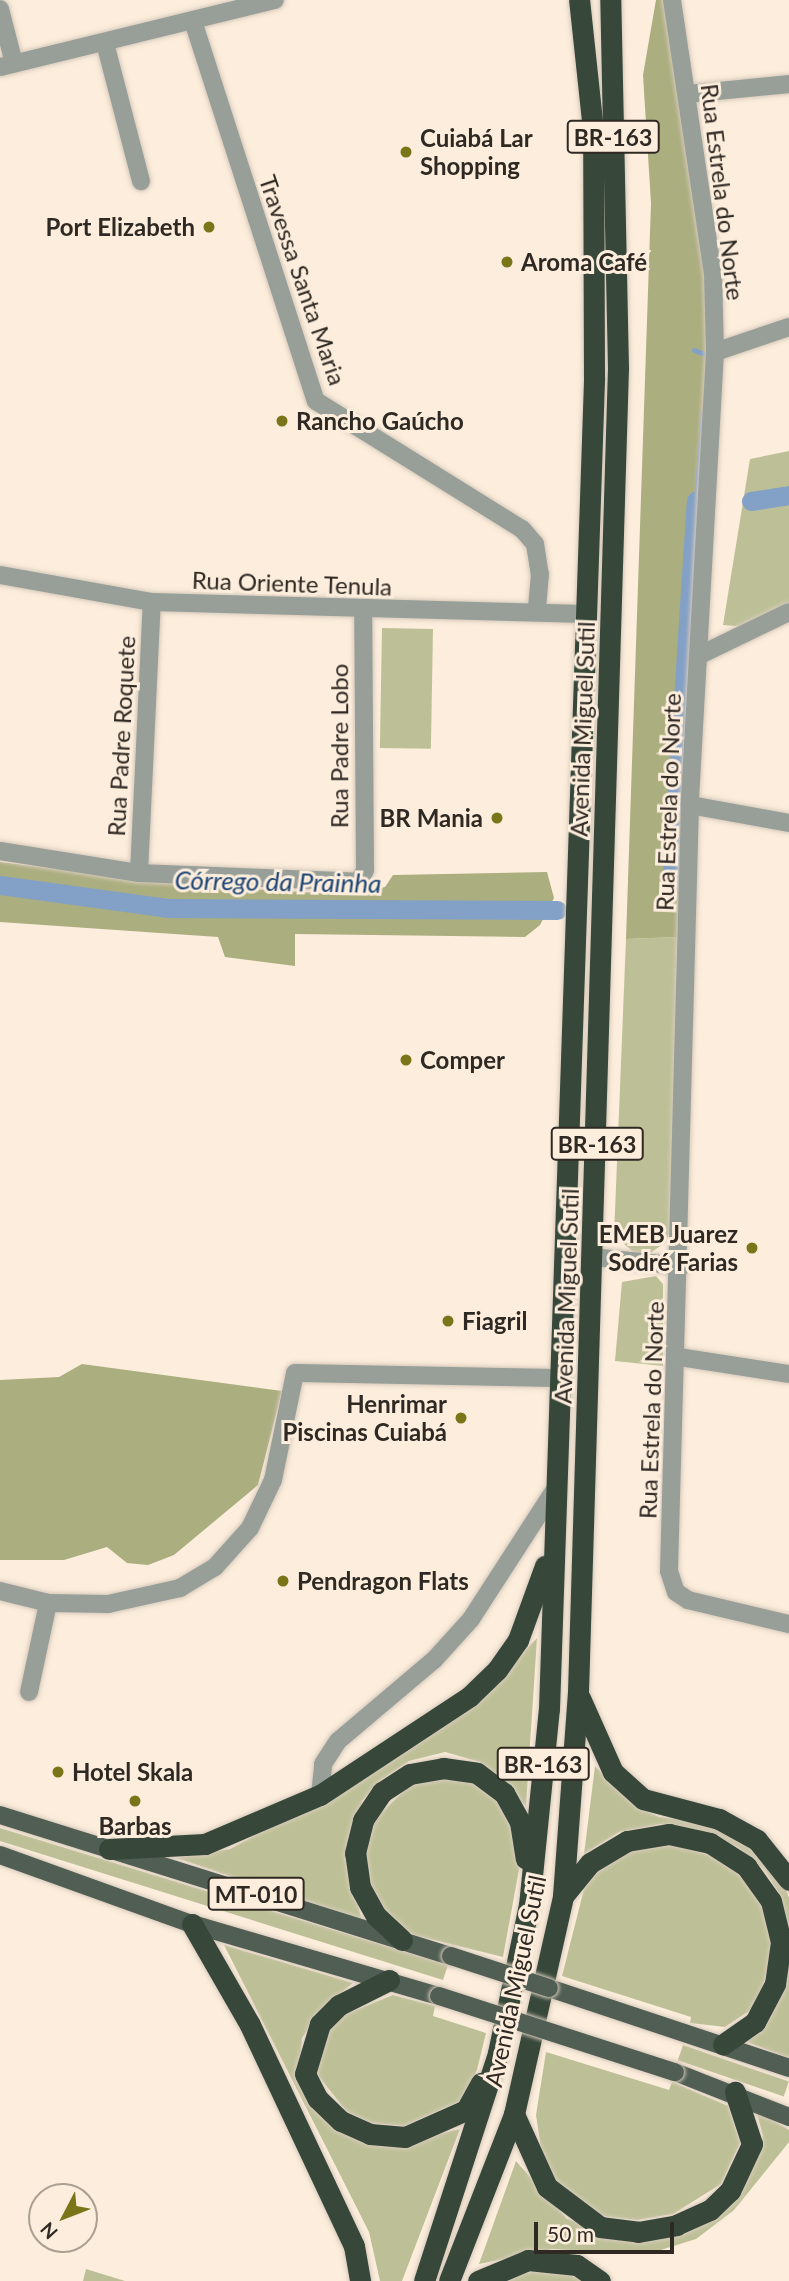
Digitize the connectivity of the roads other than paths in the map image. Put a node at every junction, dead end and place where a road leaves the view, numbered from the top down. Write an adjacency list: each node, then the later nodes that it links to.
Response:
1 (275, 0): 6 (street)
2 (579, 0): 19 (highway, Avenida Miguel Sutil / BR-163)
3 (610, 0): 25 (highway, Avenida Miguel Sutil / BR-163)
4 (672, 0): 10 (street, Rua Estrela do Norte)
5 (0, 9): 8 (street)
6 (193, 21): 7 (street); 16 (street, Travessa Santa Maria)
7 (105, 43): 8 (street); 11 (street)
8 (7, 65)
9 (789, 84): 10 (street)
10 (687, 94): 13 (street, Rua Estrela do Norte)
11 (141, 181)
12 (789, 327): 13 (street)
13 (715, 352): 20 (street, Rua Estrela do Norte)
14 (0, 575): 15 (street, Rua Oriente Tenula)
15 (152, 602): 17 (street, Rua Oriente Tenula); 24 (street, Rua Padre Roquete)
16 (537, 611): 17 (street, Rua Oriente Tenula); 19 (street, Rua Oriente Tenula)
17 (363, 612): 24 (street, Rua Padre Lobo)
18 (789, 612): 20 (street)
19 (584, 614): 29 (highway, Avenida Miguel Sutil / BR-163)
20 (698, 656): 21 (street, Rua Estrela do Norte)
21 (690, 805): 22 (street); 26 (street, Rua Estrela do Norte)
22 (789, 823)
23 (0, 851): 24 (street)
24 (139, 873)
25 (593, 1257): 26 (street); 36 (highway, Avenida Miguel Sutil / BR-163)
26 (682, 1266): 27 (street, Rua Estrela do Norte)
27 (679, 1357): 28 (street); 34 (street, Rua Estrela do Norte)
28 (789, 1374)
29 (559, 1378): 30 (highway, Avenida Miguel Sutil / BR-163); 33 (street)
30 (557, 1486): 31 (highway, Avenida Miguel Sutil / BR-163); 37 (street)
31 (556, 1523): 37 (highway); 42 (highway, Avenida Miguel Sutil / BR-163)
32 (0, 1591): 33 (street)
33 (48, 1603): 35 (street)
34 (789, 1624)
35 (29, 1692)
36 (578, 1692): 41 (highway); 43 (highway, Avenida Miguel Sutil / BR-163)
37 (320, 1795): 39 (highway)
38 (0, 1815): 39 (main road, MT-010)
39 (109, 1849): 45 (main road, MT-010)
40 (0, 1855): 44 (main road, MT-010)
41 (789, 1880)
42 (531, 1885): 45 (highway); 48 (highway, Avenida Miguel Sutil / BR-163)
43 (562, 1896): 47 (highway); 51 (highway, Avenida Miguel Sutil / BR-163)
44 (192, 1924): 46 (main road, MT-010); 53 (highway)
45 (402, 1940): 47 (main road, MT-010, bridge)
46 (389, 1980): 48 (highway); 50 (main road, MT-010, bridge)
47 (723, 2044): 49 (main road)
48 (498, 2053): 54 (highway, Avenida Miguel Sutil)
49 (789, 2068)
50 (735, 2092): 51 (highway); 52 (main road)
51 (514, 2114): 55 (highway, Avenida Miguel Sutil / BR-163)
52 (789, 2117)
53 (360, 2281)
54 (424, 2281)
55 (449, 2281)
56 (478, 2281): 57 (highway)
57 (600, 2281)

